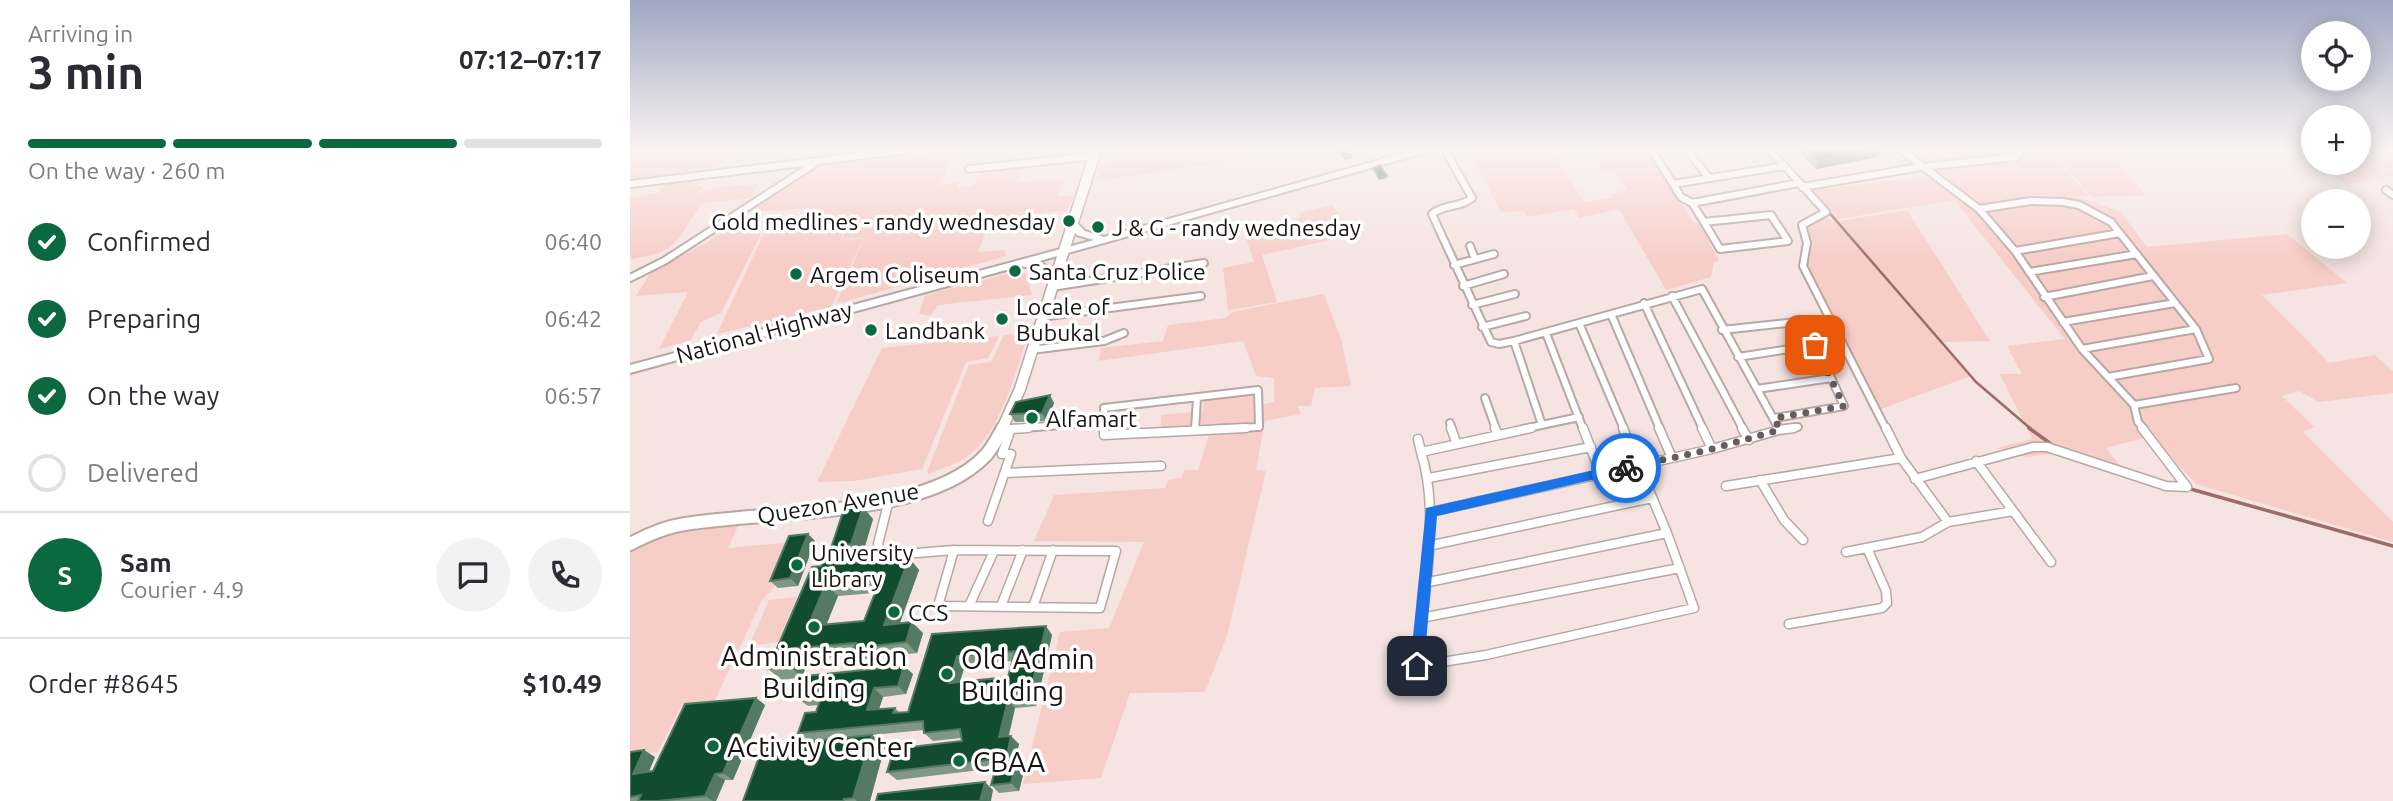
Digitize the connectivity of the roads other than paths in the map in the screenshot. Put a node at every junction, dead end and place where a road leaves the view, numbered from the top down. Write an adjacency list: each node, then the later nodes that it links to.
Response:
1 (781, 187): 29 (street)
2 (1086, 187): 14 (main road, Quezon Avenue)
3 (1284, 187): 16 (main road, National Highway)
4 (1466, 187): 25 (street)
5 (1675, 187): 11 (street)
6 (1786, 187): 11 (street)
7 (1802, 187): 79 (street)
8 (1949, 187): 12 (street)
9 (2386, 190): 10 (street)
10 (2393, 195)
11 (1692, 203): 13 (street)
12 (1979, 209): 15 (street); 19 (street)
13 (1703, 222): 13 (street)
14 (1074, 226): 16 (main road); 18 (main road, Quezon Avenue)
15 (2120, 233): 19 (street); 21 (street)
16 (1108, 239): 18 (main road, National Highway)
17 (1470, 246): 22 (street)
18 (1067, 249): 24 (main road, National Highway); 30 (main road, Quezon Avenue)
19 (2015, 251): 26 (street)
20 (1494, 254): 22 (street)
21 (2137, 254): 26 (street); 28 (street)
22 (1475, 259): 25 (street)
23 (1204, 263): 30 (street)
24 (1005, 265): 30 (main road); 54 (main road, National Highway)
25 (1454, 265): 31 (street)
26 (2029, 272): 35 (street)
27 (1504, 274): 31 (street)
28 (2153, 276): 35 (street); 37 (street)
29 (630, 278)
30 (1054, 283): 41 (main road, Quezon Avenue)
31 (1463, 286): 38 (street)
32 (1514, 294): 38 (street)
33 (1201, 296): 41 (street)
34 (1672, 296): 36 (street); 46 (street); 73 (street)
35 (2044, 297): 42 (street)
36 (1644, 303): 39 (street); 76 (street)
37 (2175, 303): 42 (street); 45 (street)
38 (1472, 305): 44 (street)
39 (1611, 314): 43 (street); 78 (street)
40 (1526, 316): 44 (street)
41 (1041, 317): 52 (main road, Quezon Avenue)
42 (2063, 322): 51 (street)
43 (1579, 323): 47 (street); 82 (street)
44 (1482, 327): 49 (street)
45 (2196, 329): 51 (street); 55 (street)
46 (1722, 330): 50 (street); 53 (street)
47 (1546, 333): 49 (street); 62 (street)
48 (1124, 334): 52 (street)
49 (1514, 341): 66 (street)
50 (1815, 345): 53 (street); 56 (street)
51 (2082, 349): 55 (street)
52 (1031, 350): 68 (main road, Quezon Avenue)
53 (1738, 357): 58 (street)
54 (630, 369)
55 (2108, 377): 61 (street)
56 (1831, 378): 58 (street); 63 (street)
57 (2236, 388): 61 (street)
58 (1757, 389): 63 (street)
59 (1197, 398): 64 (street); 69 (street); 69 (street)
60 (1485, 398): 71 (street)
61 (2134, 405): 80 (street)
62 (1579, 417): 66 (street); 75 (street)
63 (1775, 418): 70 (street)
64 (1102, 422): 68 (street); 69 (street)
65 (1450, 423): 74 (street)
66 (1542, 425): 71 (street)
67 (1798, 427): 70 (street)
68 (1007, 430): 84 (street); 90 (main road, Quezon Avenue)
69 (1195, 430)
70 (1779, 430): 73 (street)
71 (1497, 433): 74 (street)
72 (1418, 439): 77 (street)
73 (1749, 440): 76 (street)
74 (1456, 442): 77 (street)
75 (1591, 447): 83 (street); 85 (street)
76 (1712, 449): 78 (street)
77 (1421, 452): 85 (street)
78 (1672, 457): 82 (street)
79 (1901, 458): 86 (street); 87 (street)
80 (1976, 461): 86 (street); 91 (street)
81 (1161, 466): 84 (street)
82 (1638, 466): 83 (street); 89 (street)
83 (1600, 472): 92 (street)
84 (1005, 473): 93 (street)
85 (1429, 478): 92 (street)
86 (1915, 479): 94 (street)
87 (1760, 480): 88 (street); 96 (street)
88 (1726, 486)
89 (1652, 498): 95 (street); 98 (street)
90 (889, 499): 97 (main road, Quezon Avenue); 100 (street)
91 (2013, 511): 94 (street); 105 (street)
92 (1431, 512): 98 (street)
93 (988, 521)
94 (1948, 522): 99 (street)
95 (1667, 533): 106 (street); 107 (street)
96 (1803, 540)
97 (630, 544)
98 (1428, 546): 107 (street)
99 (1867, 548): 104 (street); 112 (street)
100 (954, 550): 103 (street); 108 (street)
101 (1023, 550): 102 (street); 103 (street); 109 (street)
102 (1053, 550): 110 (street); 110 (street)
103 (994, 551): 108 (street)
104 (1846, 552)
105 (2051, 562)
106 (1680, 568): 111 (street); 111 (street)
107 (1424, 583): 111 (street)
108 (970, 606): 109 (street)
109 (1001, 606): 110 (street)
110 (1033, 607)
111 (1421, 618)
112 (1789, 624)

